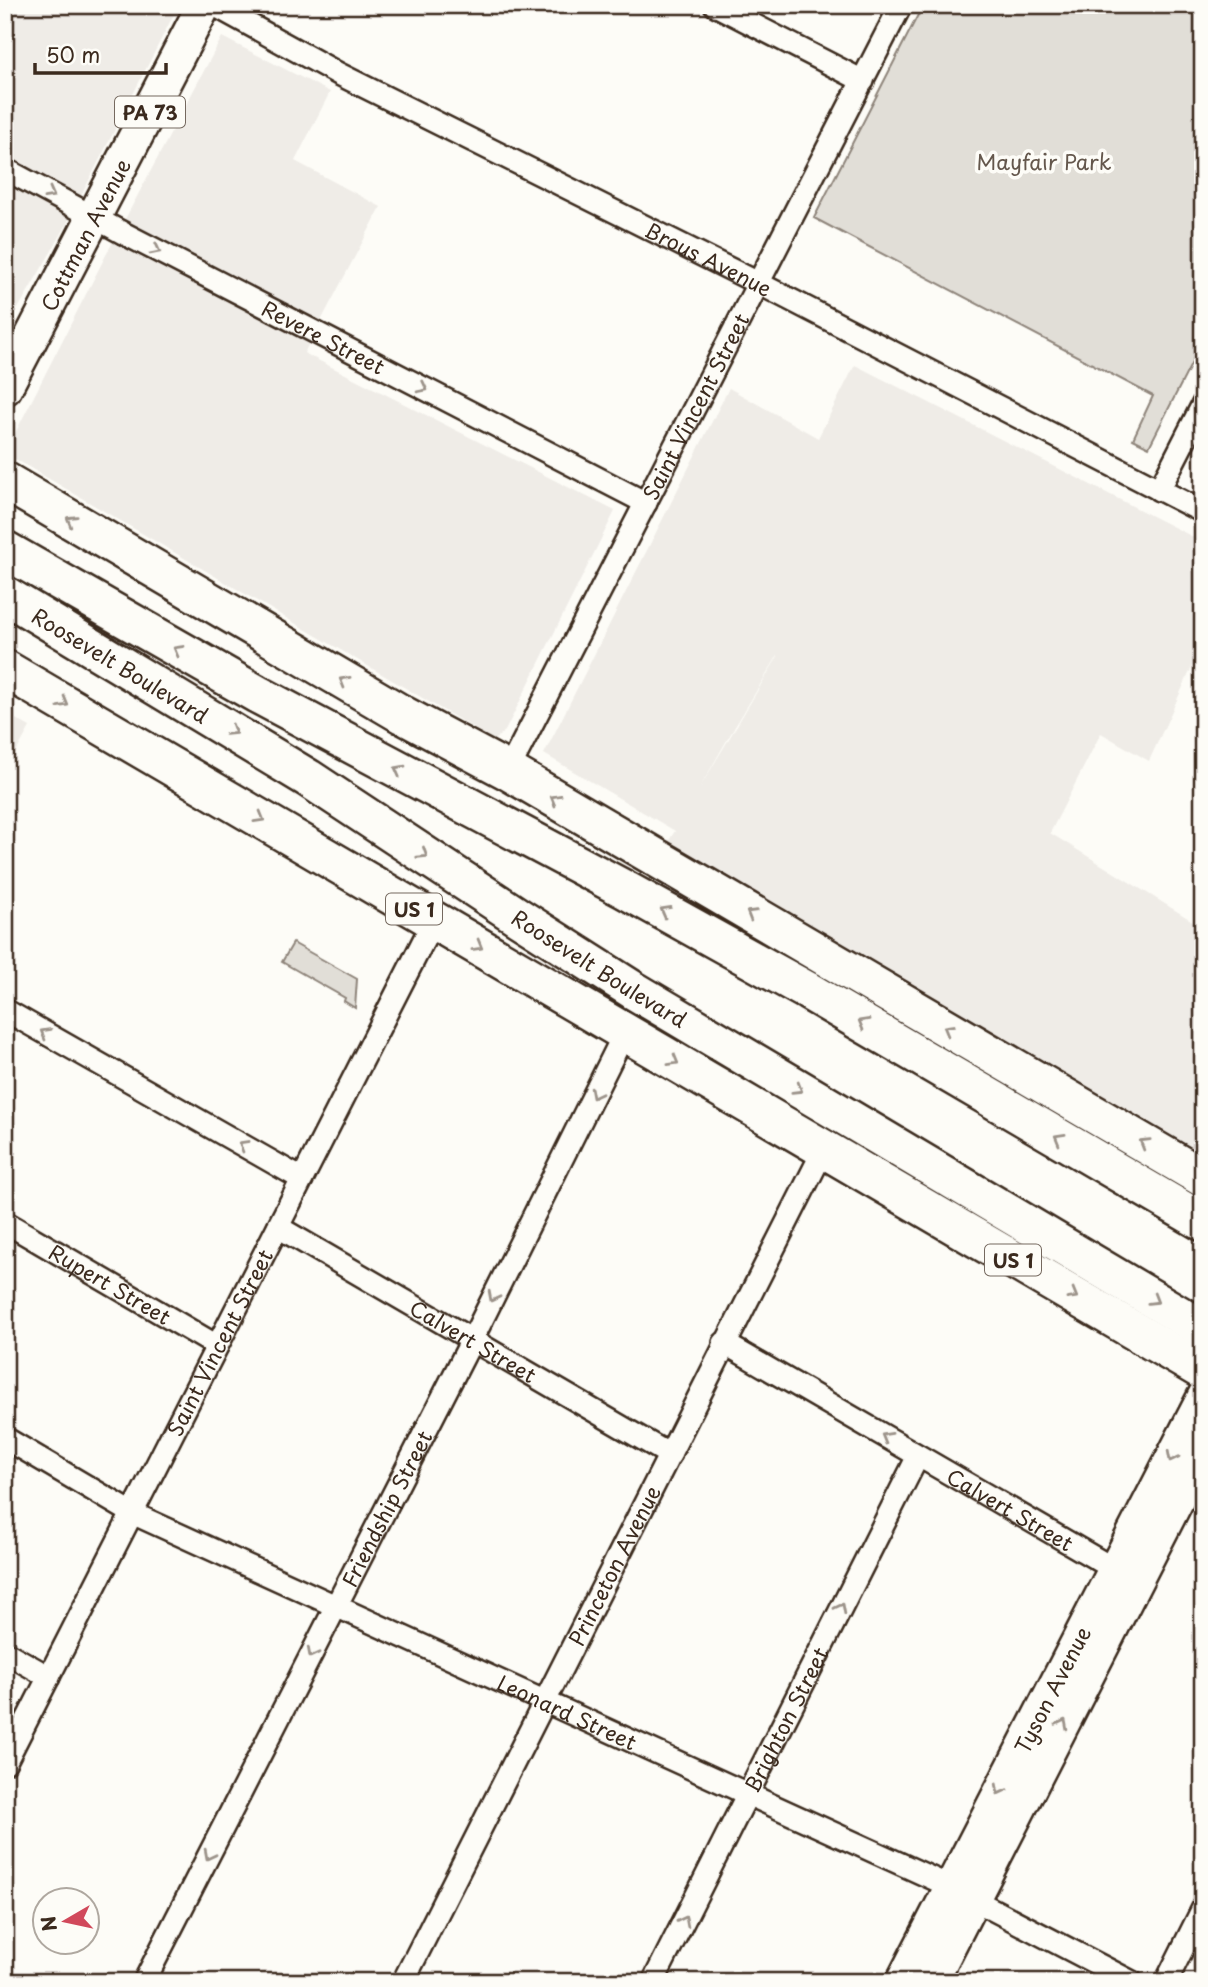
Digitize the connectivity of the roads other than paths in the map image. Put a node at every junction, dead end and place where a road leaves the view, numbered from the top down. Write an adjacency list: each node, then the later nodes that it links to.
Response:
1 (204, 5): 7 (main road, Cottman Avenue / PA 73)
2 (214, 5): 8 (street, Brous Avenue)
3 (715, 5): 5 (street)
4 (901, 5): 5 (street, Saint Vincent Street)
5 (863, 81): 8 (street, Saint Vincent Street)
6 (5, 169): 7 (street, Revere Street, one-way to 7)
7 (95, 219): 9 (main road, Cottman Avenue / PA 73); 13 (street, Revere Street, one-way to 13)
8 (758, 283): 12 (street, Brous Avenue); 13 (street, Saint Vincent Street)
9 (5, 388)
10 (1203, 404): 12 (street)
11 (5, 481): 18 (highway, one-way to 11)
12 (1159, 489): 14 (street, Brous Avenue)
13 (646, 503): 19 (street, Saint Vincent Street)
14 (1203, 512)
15 (5, 550): 20 (highway, Roosevelt Boulevard, one-way to 15)
16 (5, 595): 30 (highway, Roosevelt Boulevard / US 1, one-way to 30)
17 (5, 669): 21 (highway, Roosevelt Boulevard / US 1, one-way to 21)
18 (403, 715): 19 (highway); 20 (highway)
19 (508, 771): 25 (highway, one-way to 19)
20 (568, 859): 28 (highway, Roosevelt Boulevard, one-way to 20)
21 (434, 920): 23 (highway, Roosevelt Boulevard / US 1, one-way to 23); 26 (street, Saint Vincent Street)
22 (5, 1010): 26 (street, one-way to 22)
23 (625, 1032): 24 (highway, Roosevelt Boulevard / US 1, one-way to 24); 32 (street, Friendship Street, one-way to 32)
24 (824, 1149): 30 (highway); 33 (street, Princeton Avenue); 35 (highway, Roosevelt Boulevard / US 1, one-way to 35)
25 (1203, 1178)
26 (302, 1179): 29 (street, Saint Vincent Street)
27 (5, 1222): 34 (street, Rupert Street)
28 (1203, 1222)
29 (278, 1227): 32 (street, Calvert Street); 34 (street, Saint Vincent Street)
30 (1053, 1240): 31 (highway, Roosevelt Boulevard / US 1, one-way to 31)
31 (1203, 1329)
32 (472, 1340): 39 (street, Calvert Street); 43 (street, Friendship Street)
33 (724, 1343): 39 (street, Princeton Avenue); 40 (street, Calvert Street, one-way to 33)
34 (217, 1346): 41 (street, Saint Vincent Street)
35 (1203, 1371)
36 (1203, 1396): 42 (street, Tyson Avenue, one-way to 42)
37 (5, 1438): 41 (street, Leonard Street)
38 (1203, 1452): 44 (street, Tyson Avenue)
39 (670, 1455): 47 (street, Princeton Avenue)
40 (918, 1455): 42 (street, Calvert Street); 49 (street, Brighton Street, one-way to 40)
41 (132, 1513): 43 (street, Leonard Street); 46 (street, Saint Vincent Street)
42 (1114, 1569): 44 (street, Tyson Avenue)
43 (335, 1608): 47 (street, Leonard Street); 52 (street, Friendship Street, one-way to 52)
44 (1098, 1628): 50 (street, Tyson Avenue)
45 (5, 1652): 46 (street)
46 (49, 1677): 48 (street, Saint Vincent Street)
47 (544, 1701): 49 (street, Leonard Street); 53 (street, Princeton Avenue)
48 (5, 1763)
49 (748, 1793): 50 (street, Leonard Street); 54 (street, Brighton Street, one-way to 49)
50 (961, 1893): 55 (street, Tyson Avenue); 56 (street, Tyson Avenue); 57 (street, Leonard Street)
51 (1203, 1908): 58 (street)
52 (144, 1982)
53 (403, 1982)
54 (653, 1982)
55 (901, 1982)
56 (932, 1982)
57 (1132, 1982)
58 (1166, 1982)

